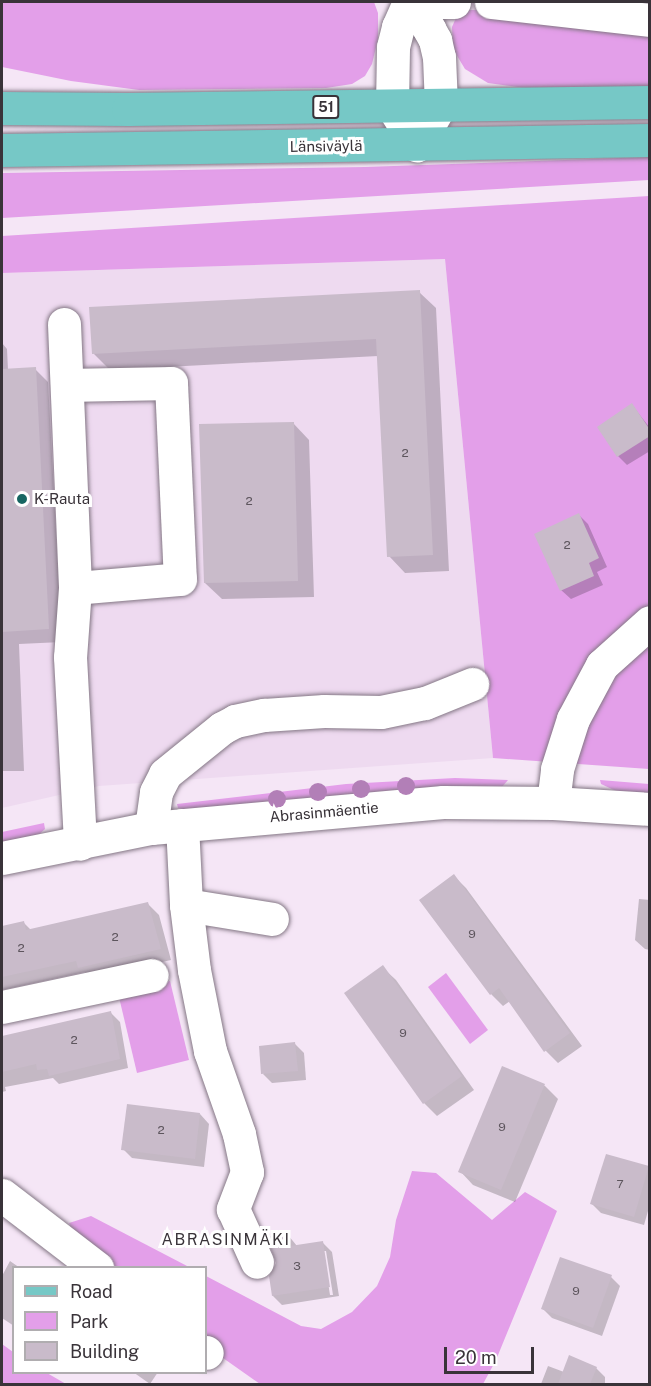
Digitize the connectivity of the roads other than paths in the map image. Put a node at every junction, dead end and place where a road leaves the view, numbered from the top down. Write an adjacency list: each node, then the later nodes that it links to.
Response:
1 (409, 2): 2 (street); 6 (street); 7 (street)
2 (454, 2)
3 (491, 2): 4 (street)
4 (650, 20)
5 (650, 102): 6 (main road, 51)
6 (441, 104): 7 (main road, 51); 10 (street)
7 (392, 106): 8 (main road, 51); 10 (street)
8 (2, 108)
9 (650, 140): 10 (main road, Länsiväylä)
10 (417, 145): 11 (main road, Länsiväylä)
11 (2, 150)
12 (64, 324): 13 (street)
13 (67, 385): 14 (street); 14 (street)
14 (75, 588): 20 (street)
15 (650, 622): 17 (street)
16 (472, 684): 19 (street)
17 (553, 803): 18 (street, Abrasinmäentie); 19 (street, Abrasinmäentie)
18 (650, 809)
19 (167, 826): 20 (street, Abrasinmäentie); 22 (street)
20 (80, 844): 21 (street, Abrasinmäentie)
21 (2, 858)
22 (186, 905): 23 (street); 27 (street)
23 (272, 920)
24 (152, 975): 25 (street)
25 (2, 1007)
26 (2, 1195): 28 (street)
27 (257, 1262)
28 (94, 1266)

